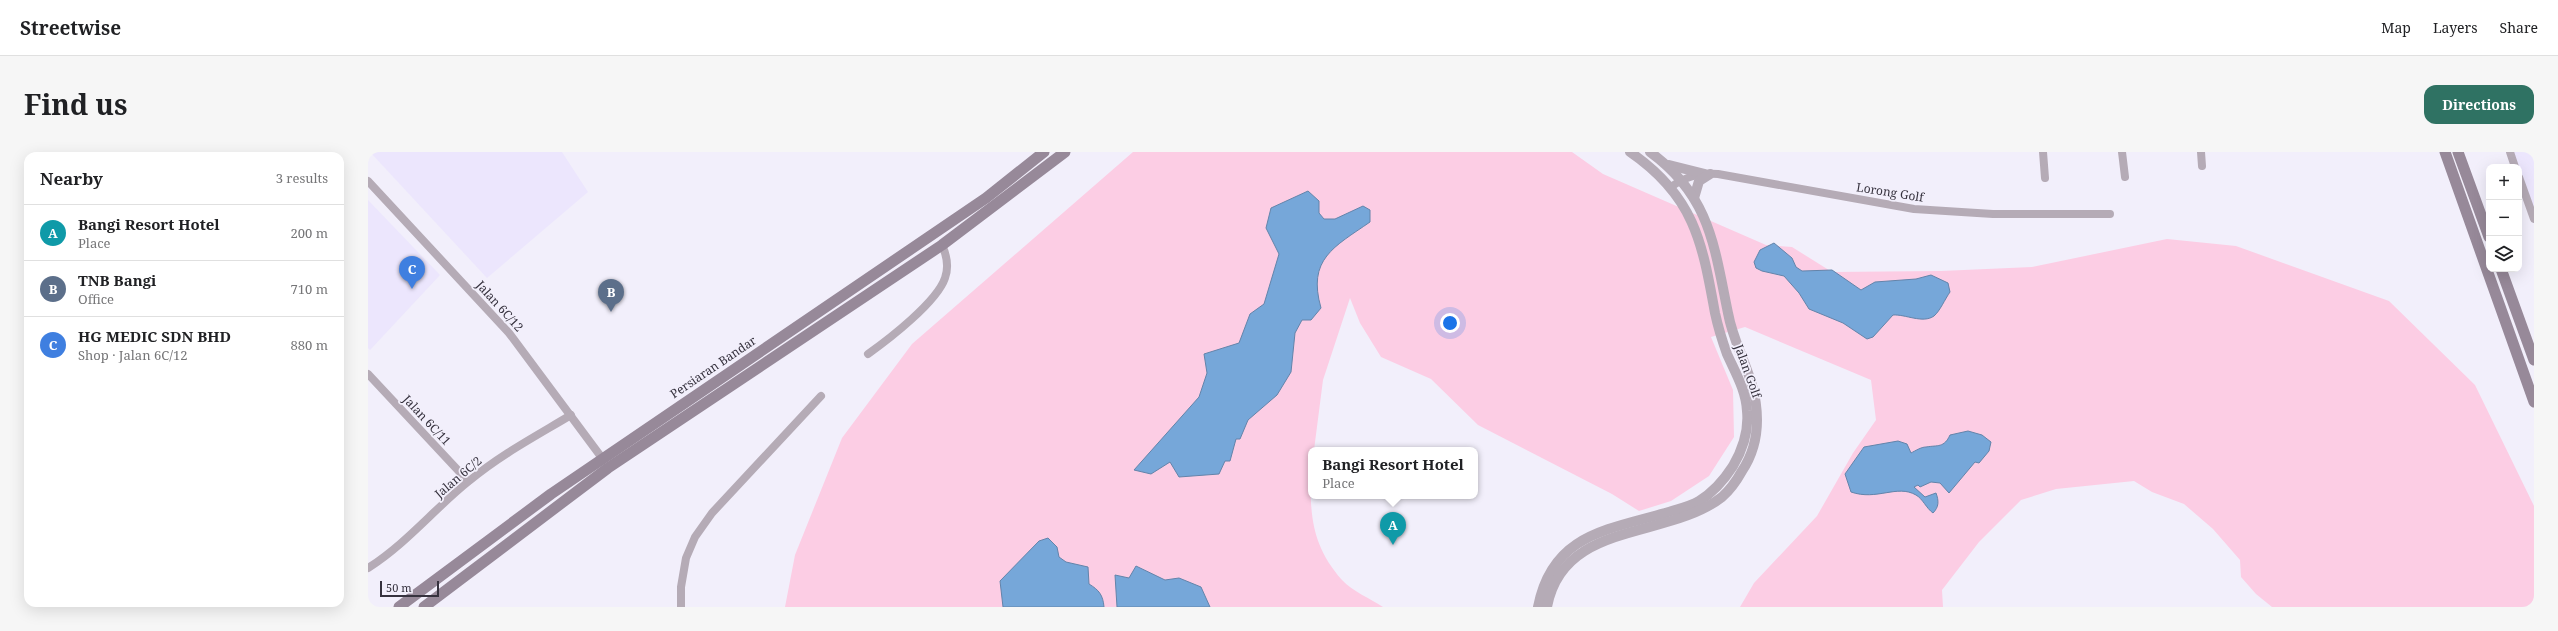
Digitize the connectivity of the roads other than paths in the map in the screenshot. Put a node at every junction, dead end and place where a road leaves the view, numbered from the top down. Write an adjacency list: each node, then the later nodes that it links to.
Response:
1 (1044, 152): 33 (main road, Persiaran Bandar)
2 (1065, 152): 25 (main road)
3 (1630, 152): 20 (street, Jalan Golf)
4 (1650, 152): 12 (street, Jalan Golf)
5 (2043, 152): 16 (street)
6 (2122, 152): 15 (street)
7 (2200, 152): 13 (street)
8 (2445, 152): 31 (main road)
9 (2458, 152): 24 (main road)
10 (2510, 152): 11 (street)
11 (2514, 164)
12 (1667, 165): 14 (street); 17 (street, Jalan Golf)
13 (2202, 166)
14 (1707, 174): 17 (street, Lorong Golf); 21 (street); 22 (street, Lorong Golf)
15 (2125, 177)
16 (2045, 178)
17 (1682, 179): 20 (street, Lorong Golf); 21 (street, Jalan Golf)
18 (368, 181): 32 (street, Jalan 6C/12)
19 (2522, 185): 23 (street)
20 (1671, 187): 39 (street, Jalan Golf)
21 (1694, 198): 40 (street, Jalan Golf)
22 (2110, 214)
23 (2534, 219)
24 (2489, 236)
25 (942, 245): 27 (street); 37 (main road)
26 (2502, 272): 28 (main road)
27 (868, 354)
28 (2534, 360)
29 (368, 374): 34 (street, Jalan 6C/11)
30 (821, 396): 38 (street)
31 (2534, 402)
32 (571, 415): 33 (street, Jalan 6C/12); 34 (street, Jalan 6C/2)
33 (602, 458): 36 (main road, Persiaran Bandar)
34 (468, 481): 35 (street, Jalan 6C/2)
35 (368, 568)
36 (399, 607)
37 (424, 607)
38 (681, 607)
39 (1538, 607)
40 (1547, 607)

